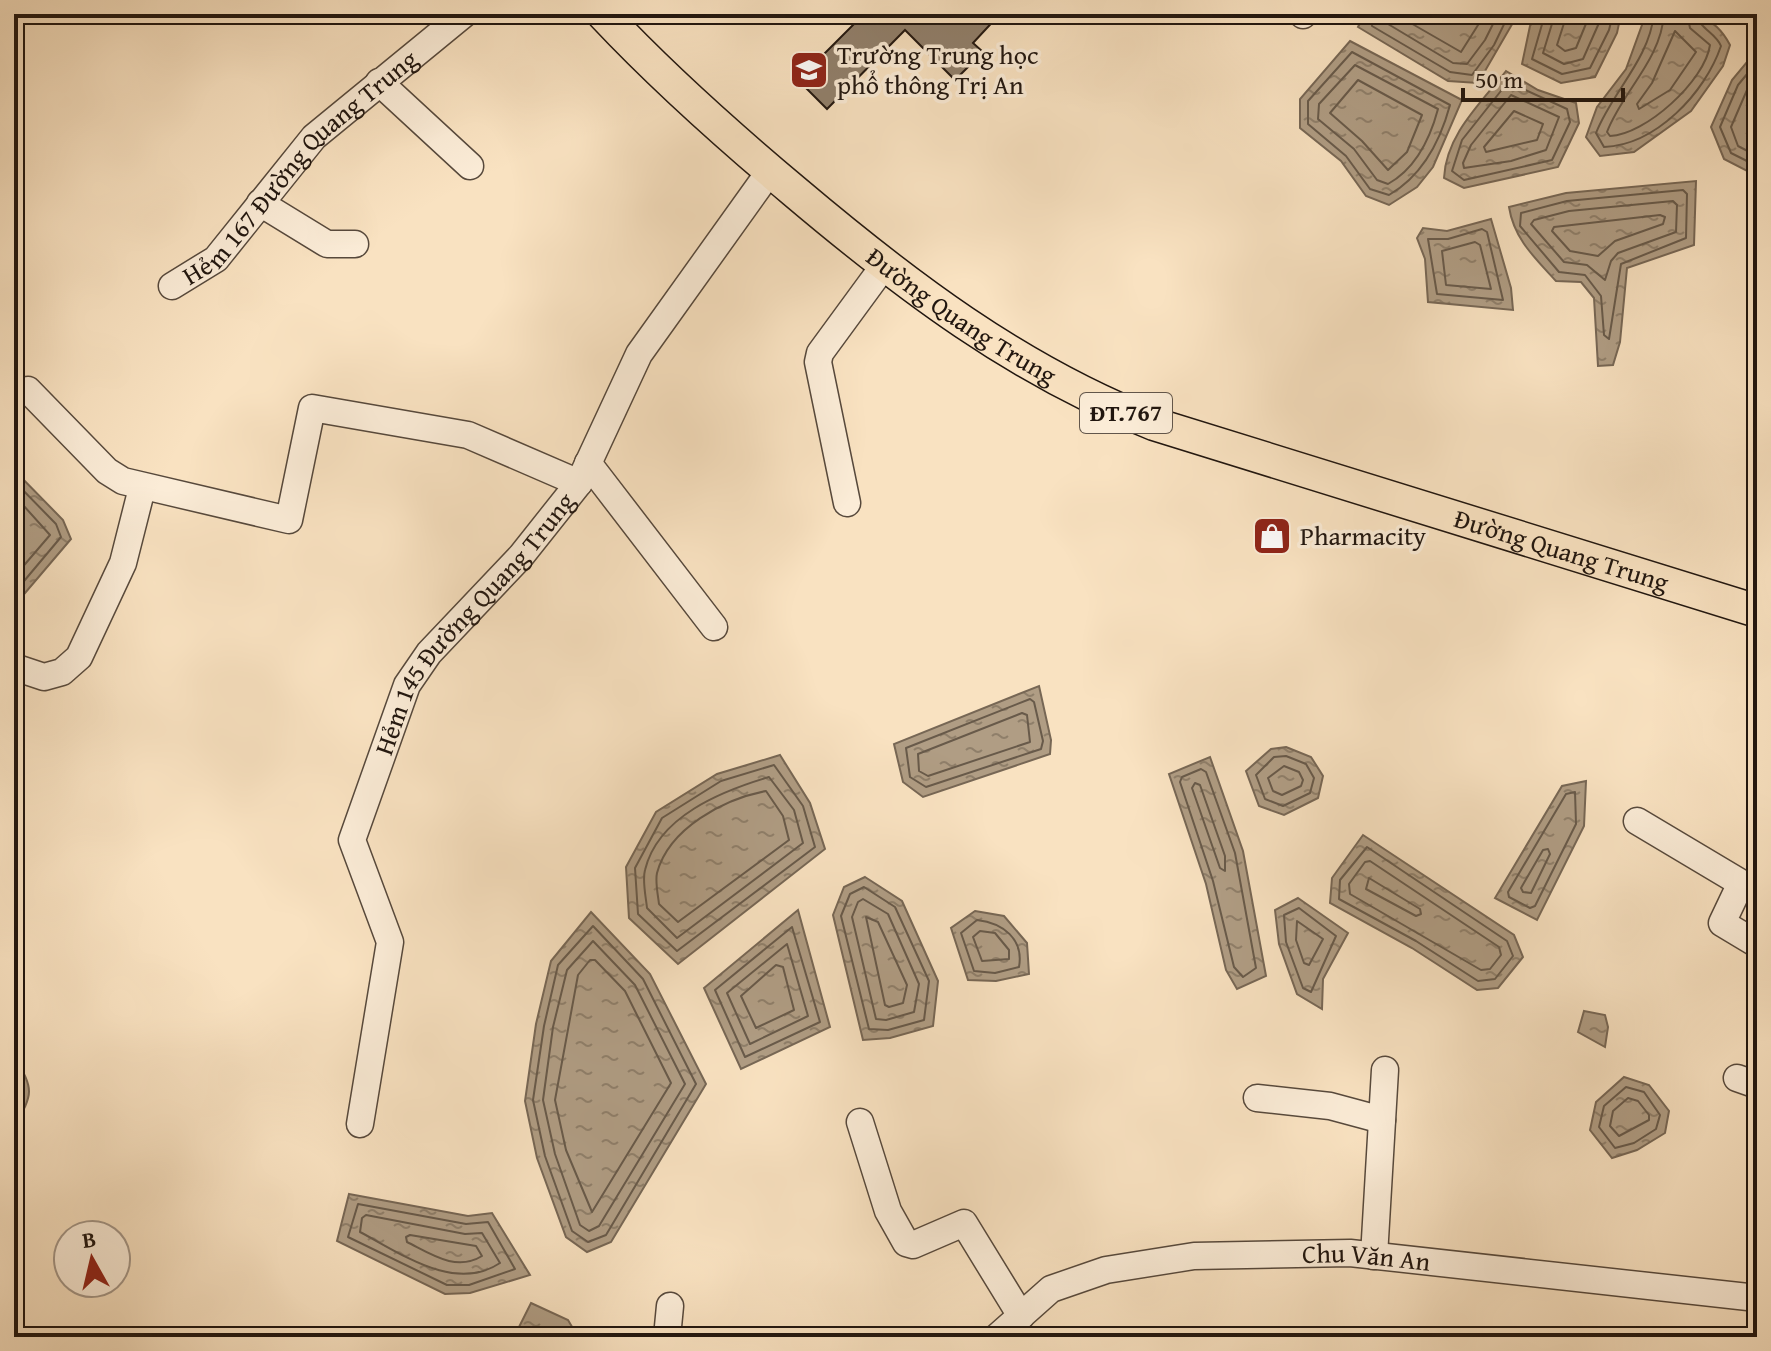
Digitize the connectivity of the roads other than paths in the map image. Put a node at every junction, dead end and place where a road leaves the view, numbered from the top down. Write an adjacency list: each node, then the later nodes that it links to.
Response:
1 (464, 14): 3 (street, Hẻm 167 Đường Quang Trung)
2 (603, 14): 5 (main road, Đường Quang Trung / ĐT.767)
3 (379, 82): 4 (street); 6 (street, Hẻm 167 Đường Quang Trung)
4 (470, 166)
5 (770, 171): 8 (main road, Đường Quang Trung / ĐT.767); 11 (street, Hẻm 145 Đường Quang Trung)
6 (260, 203): 7 (street); 9 (street, Hẻm 167 Đường Quang Trung)
7 (355, 244)
8 (883, 267): 13 (street); 14 (main road, Đường Quang Trung / ĐT.767)
9 (172, 286)
10 (28, 390): 12 (street)
11 (584, 473): 12 (street); 15 (street); 23 (street, Hẻm 145 Đường Quang Trung)
12 (142, 488): 16 (street)
13 (847, 503)
14 (1757, 611)
15 (714, 627)
16 (14, 667)
17 (1637, 821): 18 (street)
18 (1757, 944)
19 (1385, 1070): 21 (street)
20 (1257, 1098): 21 (street)
21 (1382, 1120): 24 (street)
22 (860, 1122): 27 (street)
23 (360, 1124)
24 (1374, 1256): 25 (street, Chu Văn An); 27 (street, Chu Văn An)
25 (1757, 1298)
26 (670, 1306): 28 (street)
27 (1021, 1316): 29 (street, Chu Văn An)
28 (667, 1337)
29 (997, 1337)

